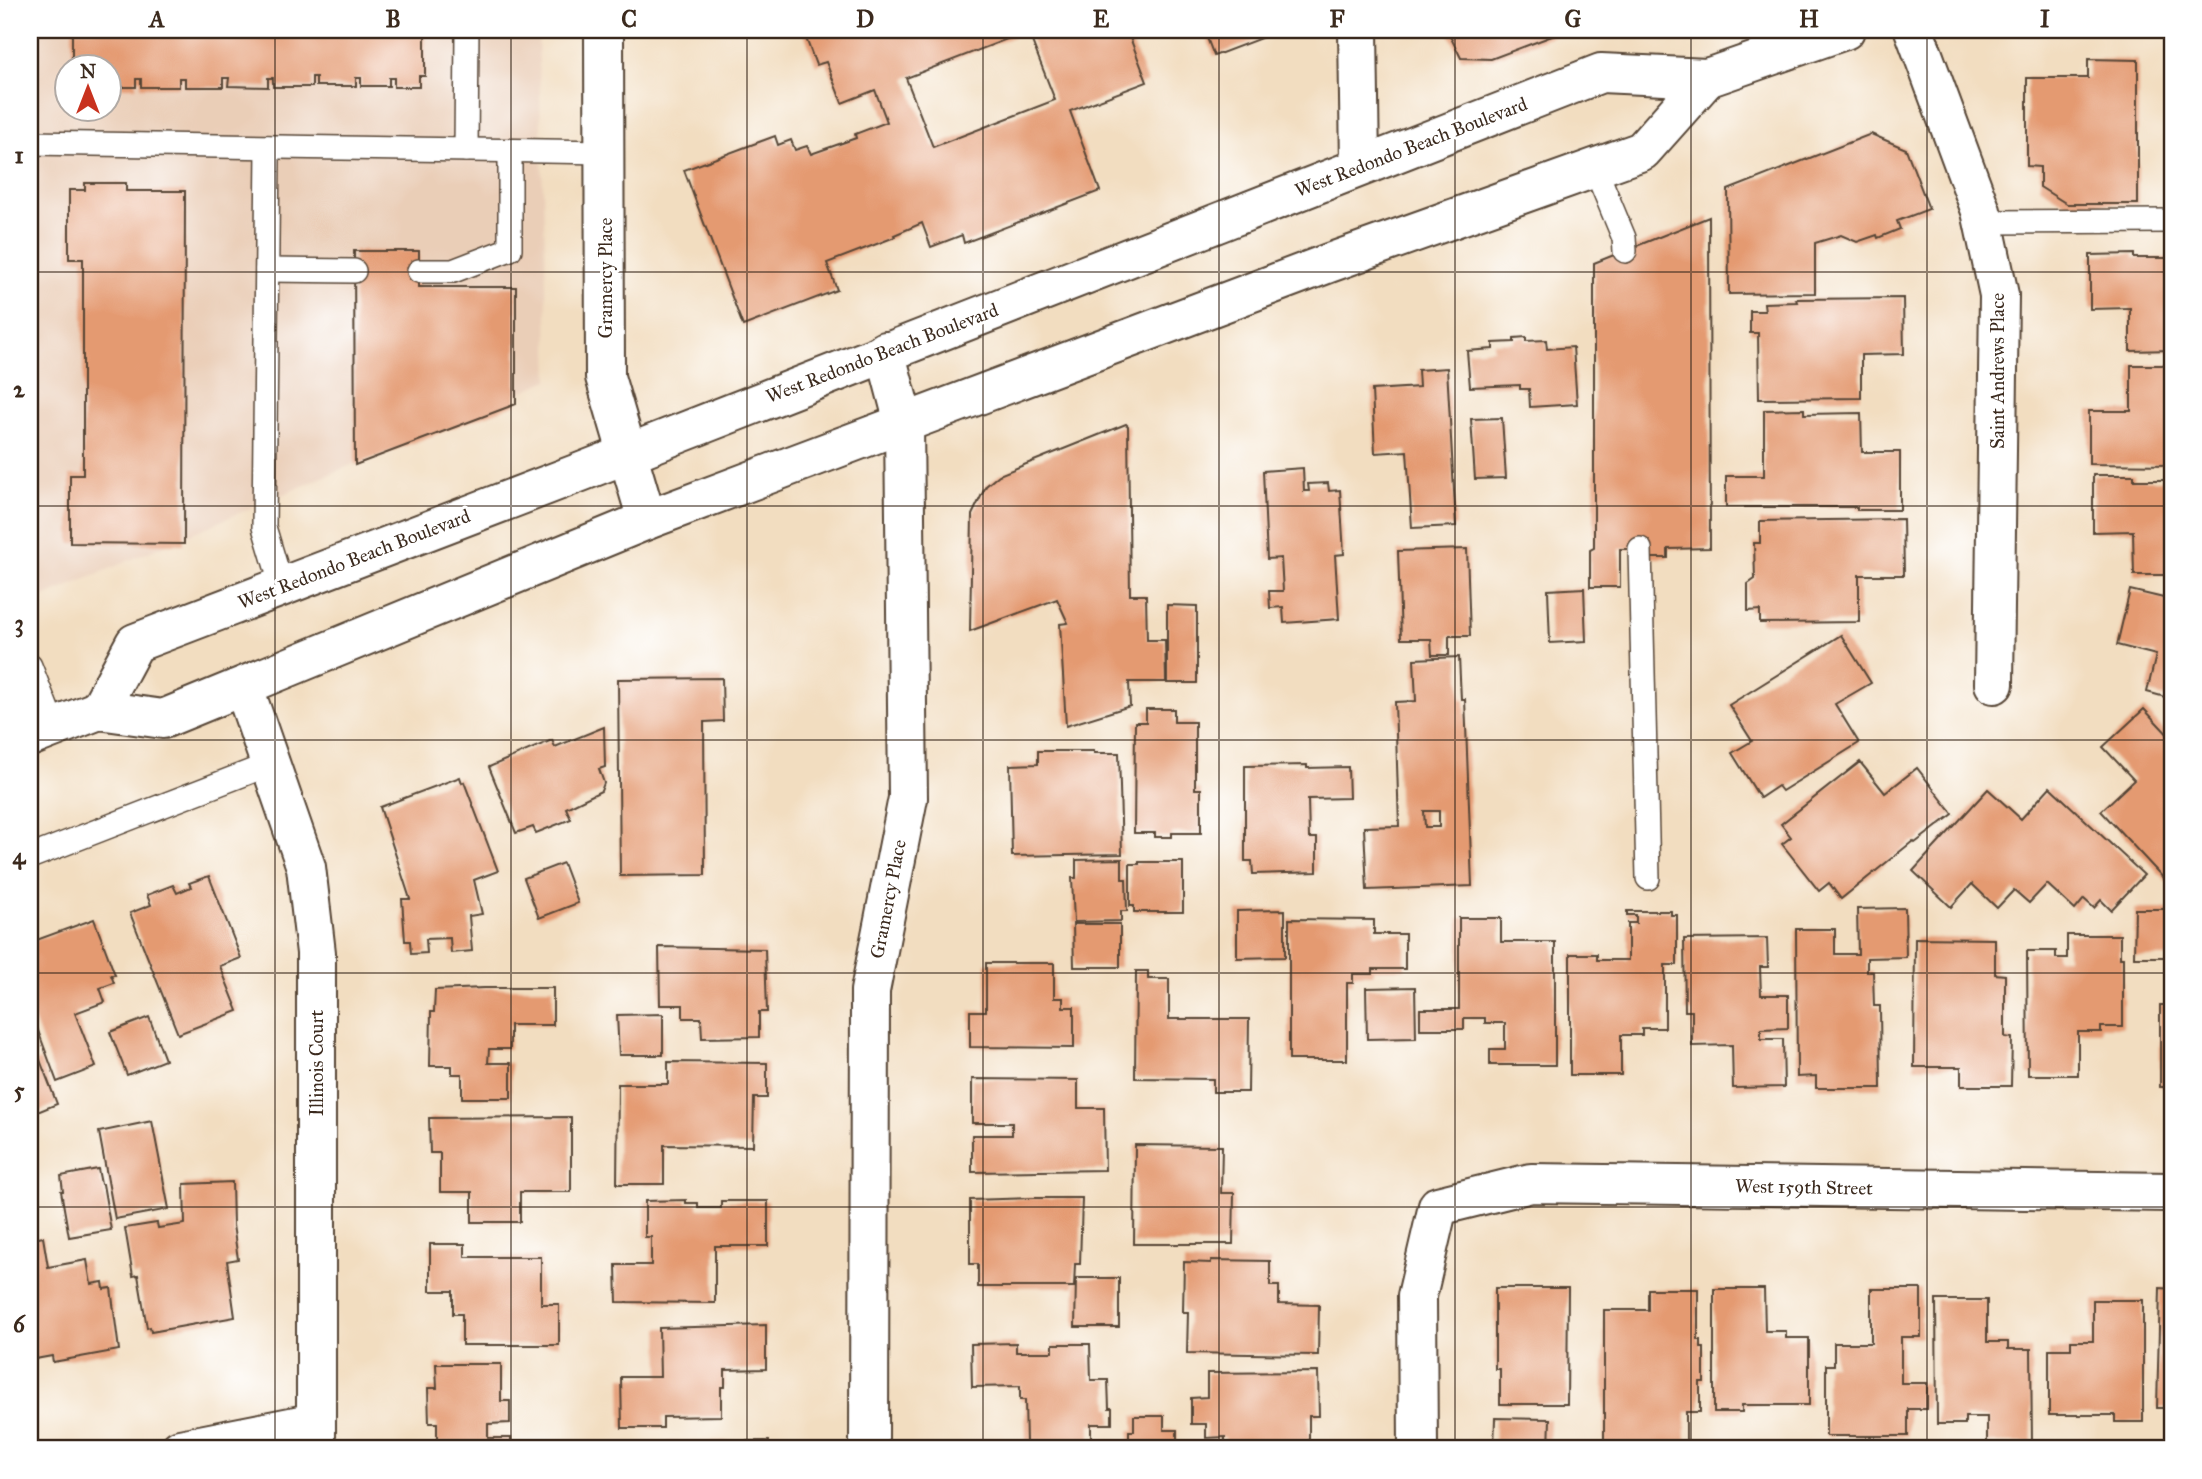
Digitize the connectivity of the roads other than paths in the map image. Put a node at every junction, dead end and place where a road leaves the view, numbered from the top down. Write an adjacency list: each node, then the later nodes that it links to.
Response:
1 (467, 30): 10 (lane)
2 (604, 30): 12 (street, Gramercy Place)
3 (1358, 30): 13 (street)
4 (1845, 30): 6 (street, West Redondo Beach Boulevard)
5 (1914, 30): 16 (street, Saint Andrews Place)
6 (1803, 37): 7 (street, West Redondo Beach Boulevard)
7 (1707, 78): 13 (street, West Redondo Beach Boulevard); 14 (street, West Redondo Beach Boulevard)
8 (30, 143): 9 (lane)
9 (268, 147): 10 (lane); 18 (lane)
10 (466, 150): 11 (lane)
11 (510, 151): 12 (lane); 20 (lane)
12 (605, 152): 23 (street, Gramercy Place)
13 (1360, 166): 21 (street, West Redondo Beach Boulevard)
14 (1595, 168): 17 (lane); 22 (street, West Redondo Beach Boulevard)
15 (2172, 221): 16 (lane)
16 (1983, 222): 28 (street, Saint Andrews Place)
17 (1625, 251)
18 (267, 270): 19 (lane); 26 (lane)
19 (354, 271)
20 (419, 271)
21 (885, 351): 22 (street, Gramercy Place); 23 (street, West Redondo Beach Boulevard)
22 (904, 423): 24 (street, West Redondo Beach Boulevard); 38 (street, Gramercy Place)
23 (627, 454): 24 (street, Gramercy Place); 26 (street, West Redondo Beach Boulevard)
24 (647, 520): 29 (street, West Redondo Beach Boulevard)
25 (1640, 549): 34 (lane)
26 (282, 587): 30 (street, West Redondo Beach Boulevard)
27 (30, 666): 31 (lane)
28 (1994, 684)
29 (244, 688): 30 (street, West Redondo Beach Boulevard); 32 (street, Illinois Court)
30 (99, 710): 31 (street, West Redondo Beach Boulevard)
31 (42, 732)
32 (270, 764): 33 (lane); 36 (street, Illinois Court)
33 (30, 857)
34 (1648, 878)
35 (2172, 1192): 39 (street, West 159th Street)
36 (316, 1436): 37 (street)
37 (180, 1449)
38 (869, 1449)
39 (1418, 1449)

